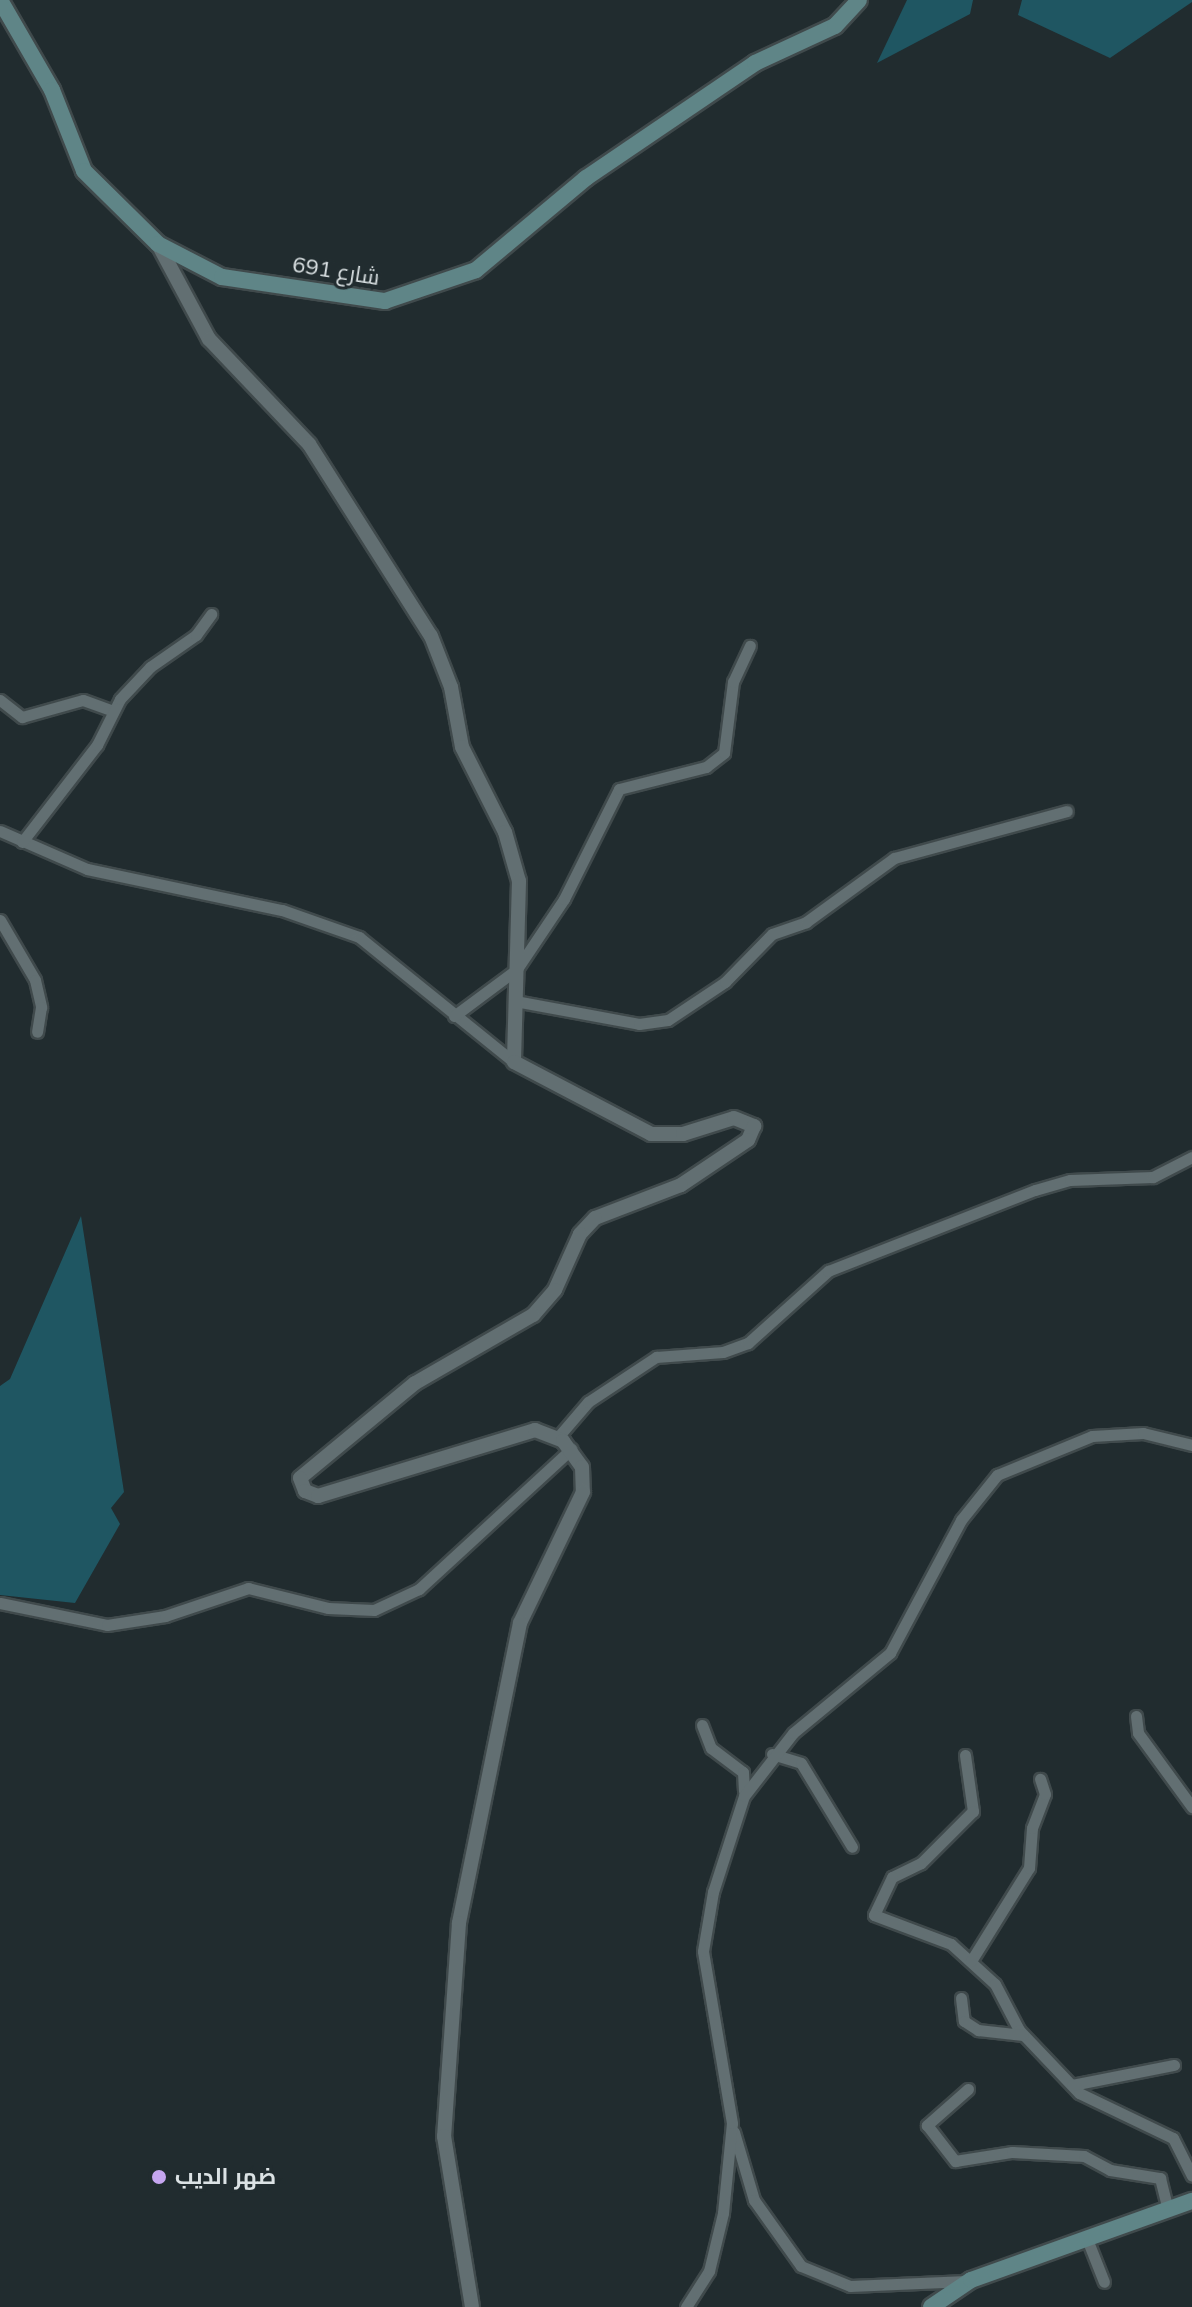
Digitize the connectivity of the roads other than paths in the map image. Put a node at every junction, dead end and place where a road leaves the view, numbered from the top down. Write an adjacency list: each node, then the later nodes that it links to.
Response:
1 (0, 0): 3 (main road, شارع 691)
2 (859, 0): 3 (main road, شارع 691)
3 (158, 244): 12 (street)
4 (211, 614): 7 (street)
5 (750, 646): 12 (street)
6 (0, 700): 7 (street)
7 (113, 711): 10 (street)
8 (1067, 811): 13 (street)
9 (0, 831): 10 (street)
10 (22, 842): 14 (street)
11 (0, 920): 15 (street)
12 (517, 969): 13 (street); 14 (street)
13 (515, 1001): 16 (street)
14 (454, 1016): 16 (street)
15 (37, 1032)
16 (514, 1062): 18 (street)
17 (1192, 1157): 18 (street)
18 (558, 1437): 20 (street)
19 (1192, 1445): 24 (street)
20 (571, 1449): 21 (street); 44 (street)
21 (0, 1603)
22 (1136, 1716): 28 (street)
23 (702, 1725): 27 (street)
24 (772, 1754): 27 (street); 29 (street)
25 (965, 1755): 30 (street)
26 (1040, 1779): 30 (street)
27 (744, 1796): 36 (street)
28 (1192, 1807)
29 (852, 1847)
30 (971, 1961): 32 (street)
31 (961, 1998): 32 (street)
32 (1023, 2035): 34 (street)
33 (1174, 2065): 34 (street)
34 (1072, 2085): 37 (street)
35 (968, 2089): 39 (street)
36 (732, 2123): 41 (street); 45 (street)
37 (1192, 2176)
38 (1192, 2201): 39 (main road)
39 (1168, 2211): 40 (main road)
40 (1087, 2239): 41 (main road); 42 (street)
41 (971, 2280): 43 (main road)
42 (1104, 2282)
43 (934, 2306)
44 (472, 2307)
45 (686, 2307)

